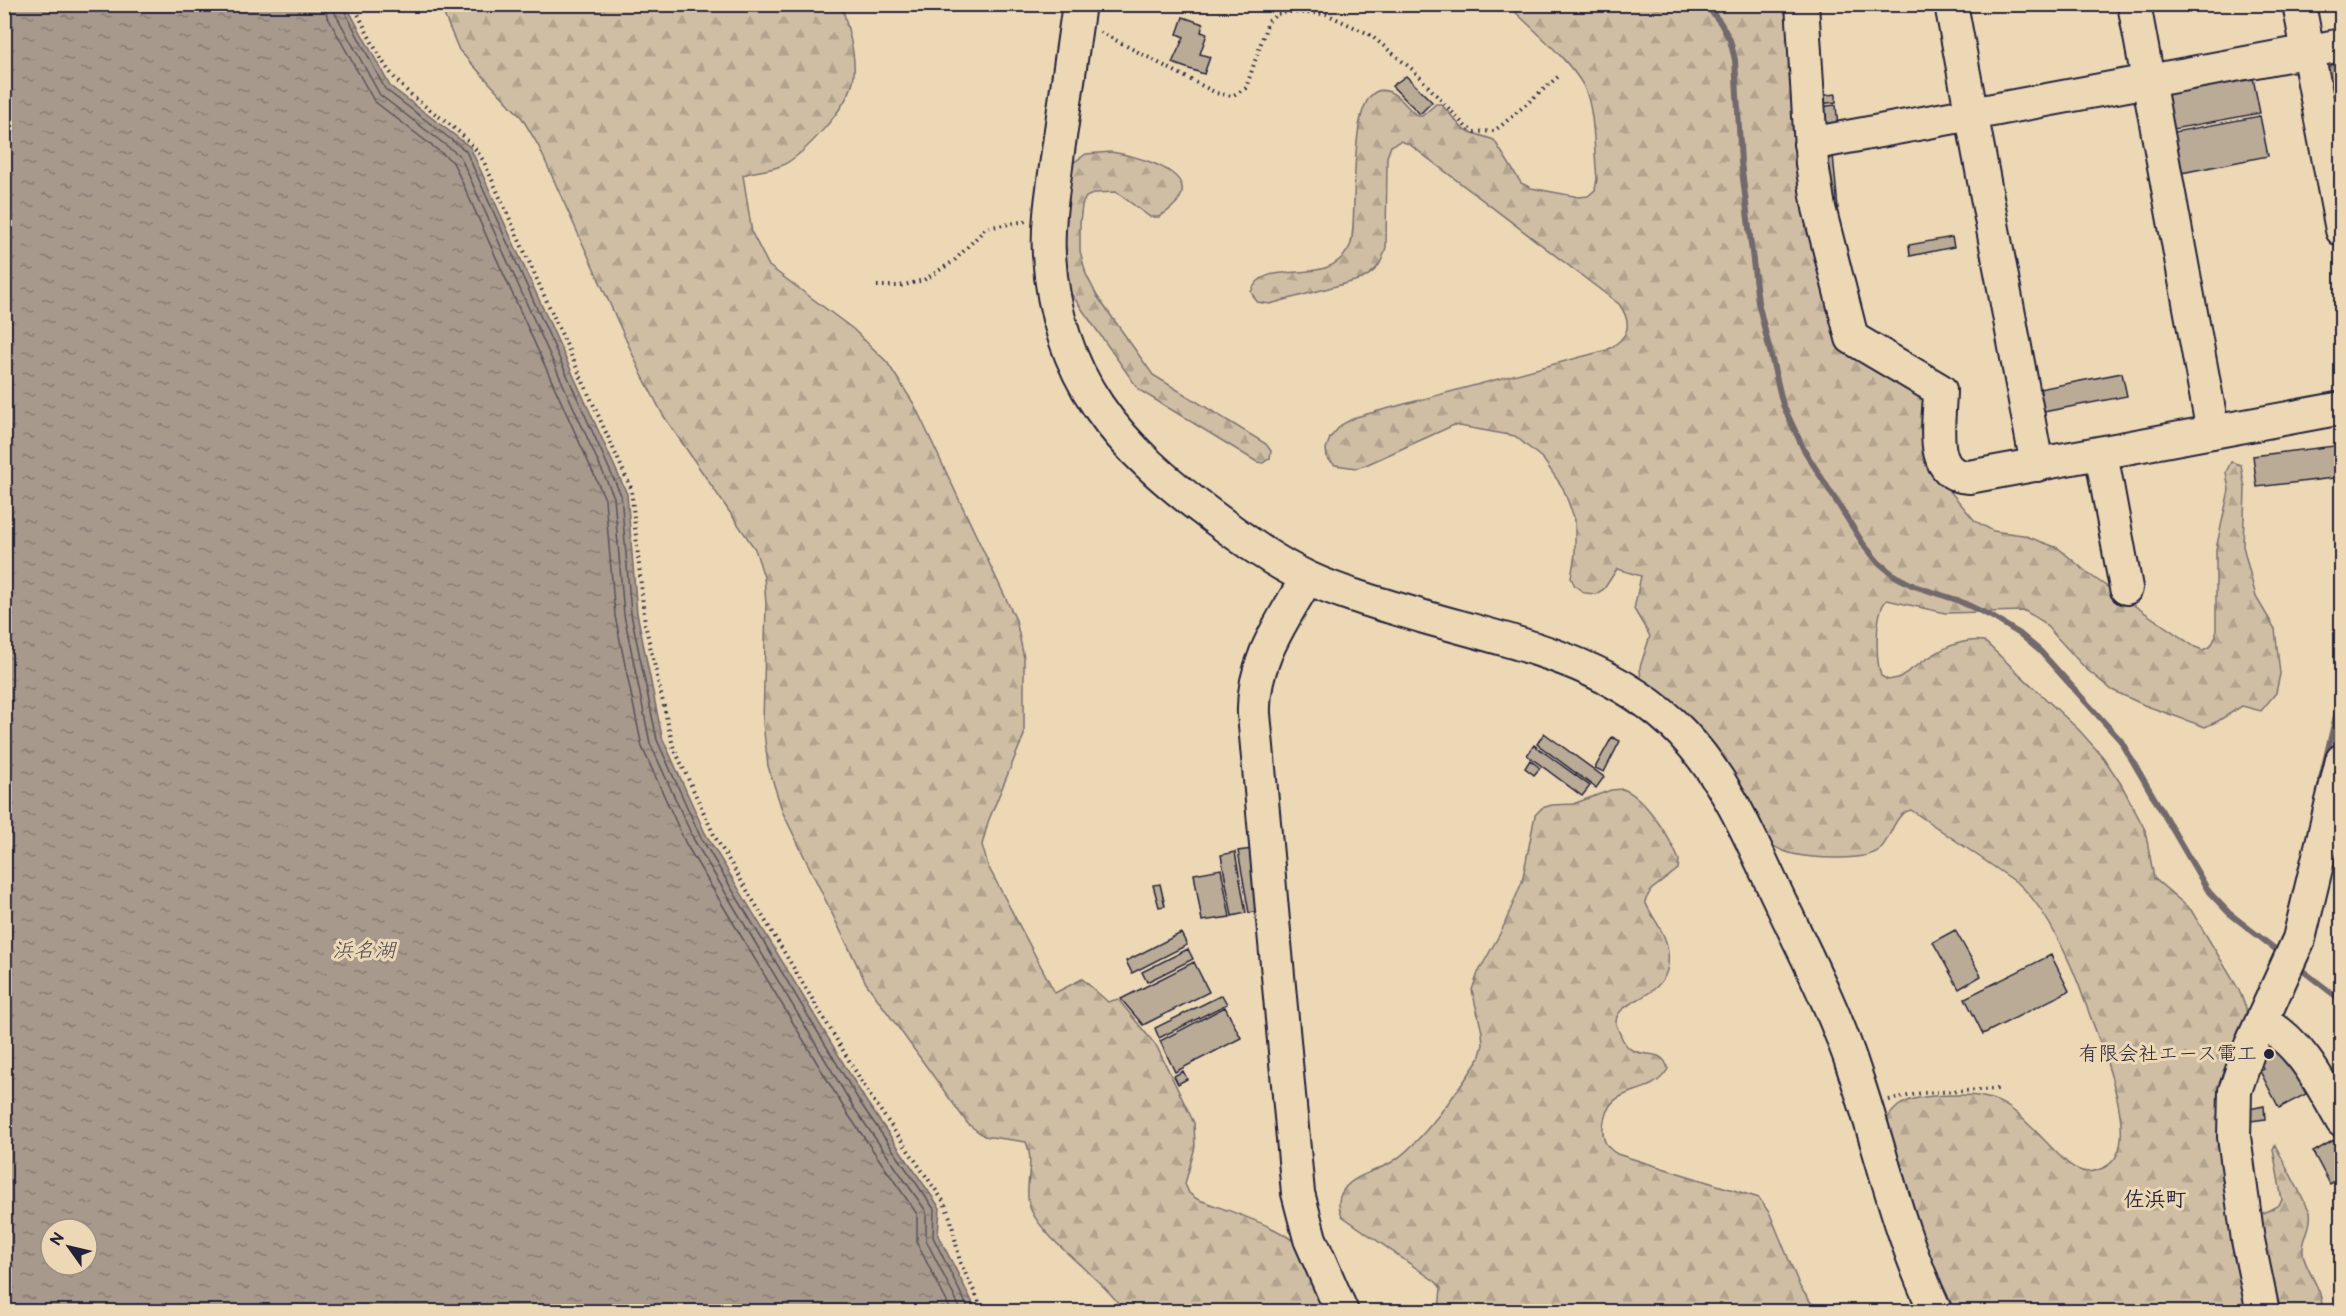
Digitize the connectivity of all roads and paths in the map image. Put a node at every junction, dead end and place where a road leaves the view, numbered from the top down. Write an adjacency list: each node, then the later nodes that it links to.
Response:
1 (353, 4): 27 (path)
2 (1802, 4): 12 (street)
3 (1951, 4): 11 (street)
4 (2134, 4): 10 (street)
5 (2299, 4): 8 (street)
6 (1077, 16): 9 (path); 13 (street)
7 (2342, 45): 8 (street)
8 (2308, 51): 10 (street); 14 (street)
9 (1560, 75)
10 (2148, 81): 11 (street); 17 (street)
11 (1971, 114): 12 (street); 19 (street)
12 (1810, 144): 19 (street)
13 (1049, 220): 15 (path); 20 (street)
14 (2342, 230)
15 (877, 286)
16 (2342, 408): 17 (street)
17 (2213, 432): 18 (street)
18 (2101, 453): 19 (street); 21 (street)
19 (2037, 465)
20 (1307, 578): 25 (street); 28 (street)
21 (2126, 588)
22 (2342, 760): 23 (street)
23 (2262, 1022): 26 (street); 30 (street)
24 (1999, 1089): 25 (path)
25 (1865, 1106): 29 (street)
26 (2342, 1121)
27 (984, 1311)
28 (1342, 1311)
29 (1936, 1311)
30 (2263, 1311)

